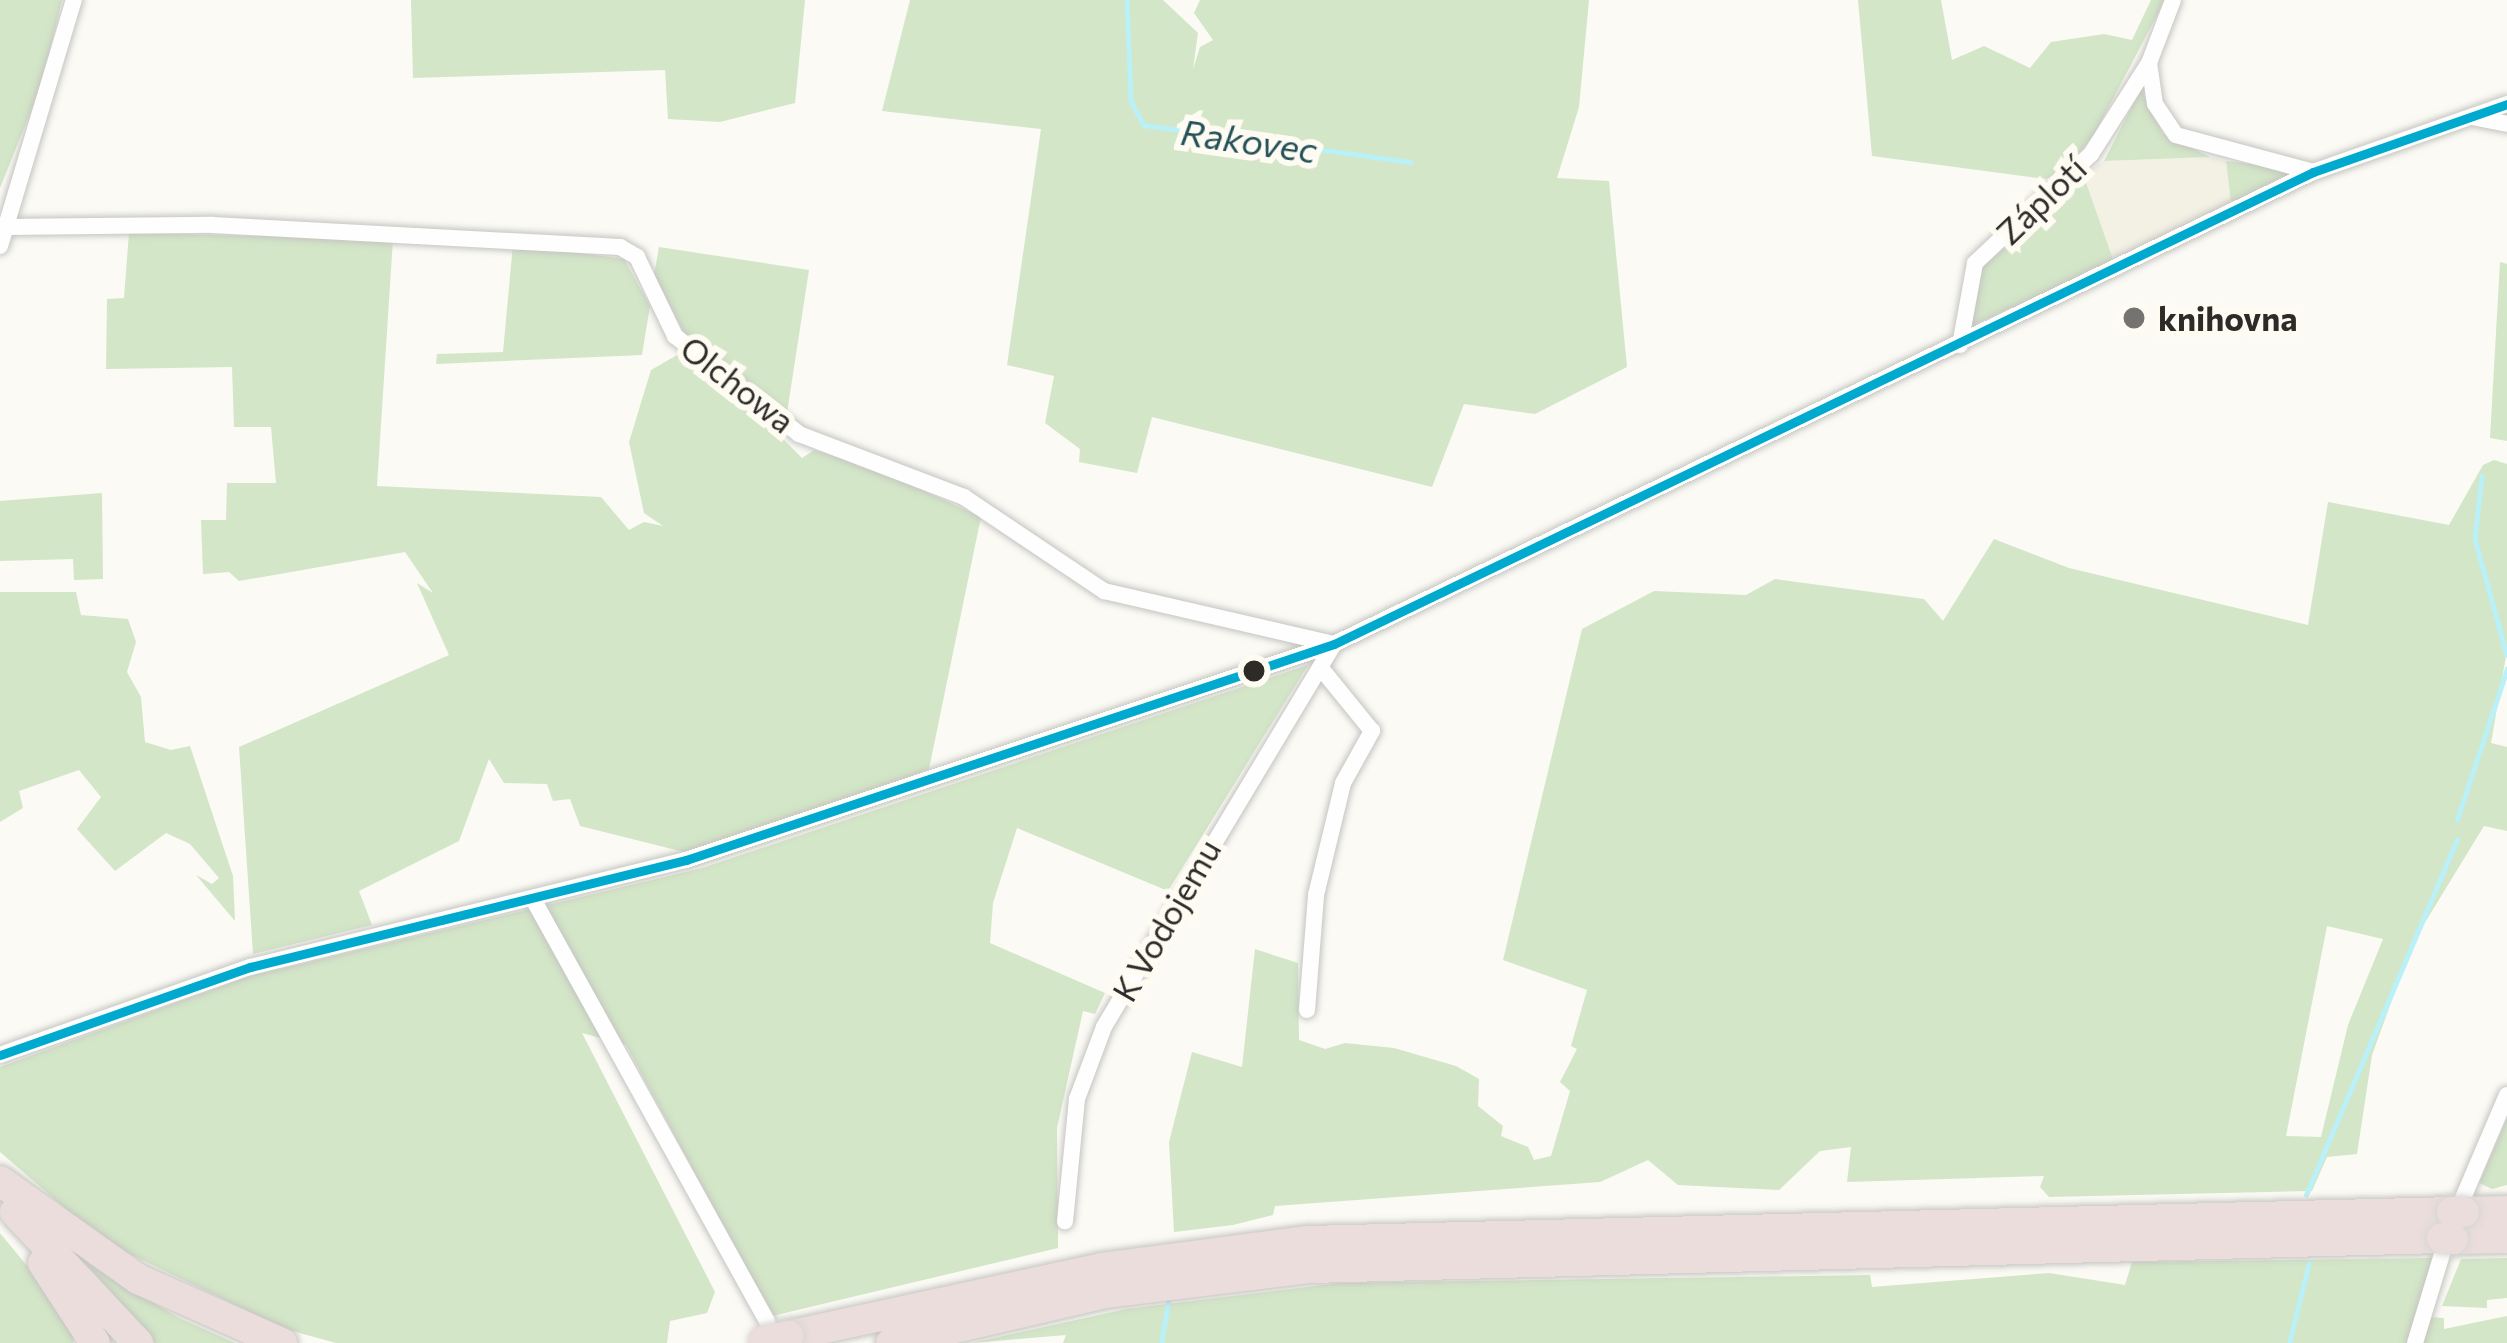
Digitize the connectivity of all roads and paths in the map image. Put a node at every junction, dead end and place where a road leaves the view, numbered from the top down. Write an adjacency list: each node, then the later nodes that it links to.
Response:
1 (74, 0): 8 (street)
2 (2173, 0): 3 (street, Záplotí)
3 (2149, 63): 7 (street); 10 (street, Záplotí)
4 (2507, 104): 5 (street)
5 (2471, 116): 6 (street); 7 (street)
6 (2507, 124)
7 (2313, 172): 10 (street)
8 (4, 227): 9 (street); 11 (street, Olchowa)
9 (0, 247)
10 (1960, 346): 11 (street)
11 (1334, 644): 12 (street, K Vodojemu); 13 (street)
12 (1320, 667): 14 (street); 21 (street, K Vodojemu)
13 (533, 898): 15 (street); 25 (street)
14 (1307, 1010)
15 (0, 1055)
16 (2507, 1095): 22 (street)
17 (0, 1181): 28 (highway)
18 (0, 1197): 27 (highway)
19 (2507, 1210): 22 (highway)
20 (0, 1213): 26 (highway)
21 (1065, 1221)
22 (2453, 1225): 23 (highway); 24 (highway); 29 (street)
23 (2507, 1238)
24 (893, 1328): 25 (highway)
25 (776, 1337)
26 (94, 1343)
27 (138, 1343)
28 (281, 1343)
29 (2415, 1343)

